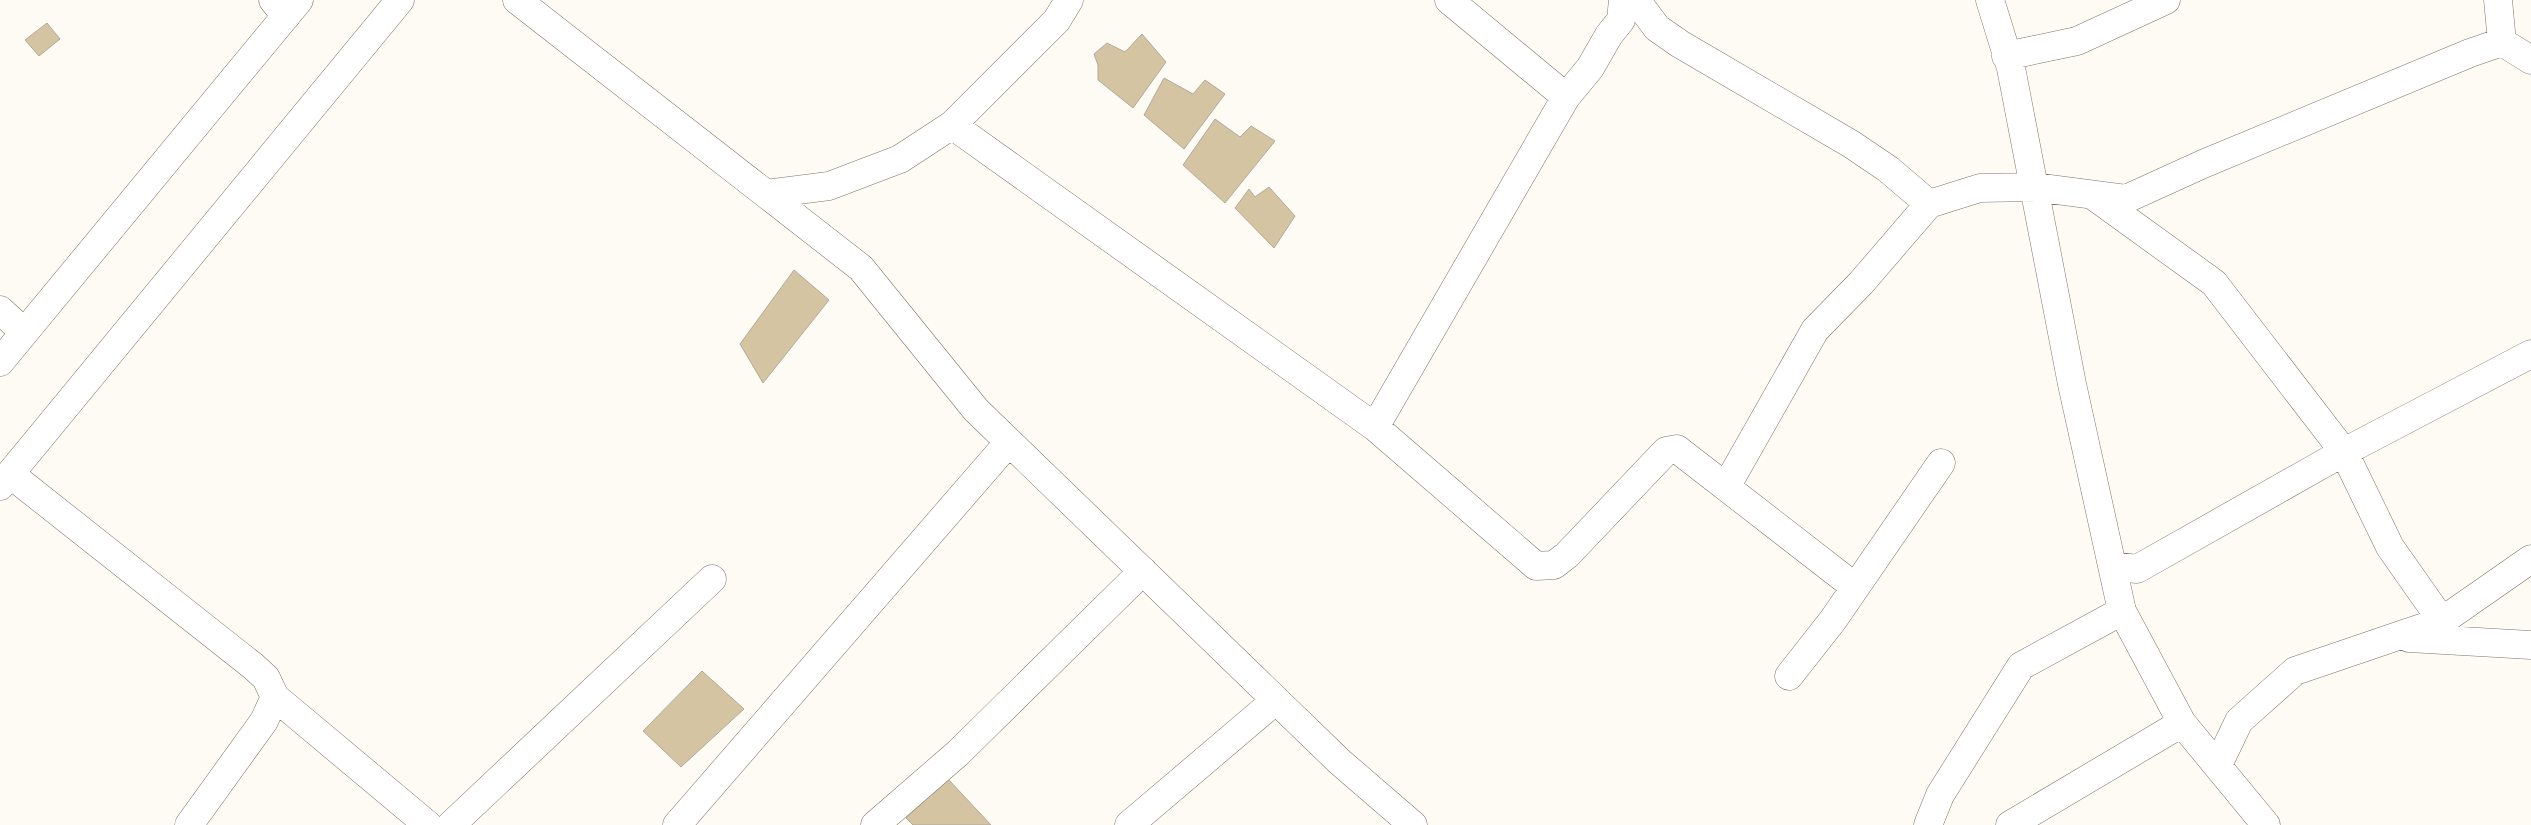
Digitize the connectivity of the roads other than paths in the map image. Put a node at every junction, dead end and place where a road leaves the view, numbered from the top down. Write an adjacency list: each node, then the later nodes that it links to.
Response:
1 (400, 0): 28 (street)
2 (516, 0): 17 (street)
3 (1069, 0): 15 (street)
4 (1449, 0): 14 (street)
5 (1623, 0): 14 (street)
6 (1636, 0): 19 (street)
7 (1990, 0): 12 (street)
8 (2166, 0): 12 (street)
9 (2498, 0): 11 (street)
10 (286, 5): 21 (street)
11 (2502, 42): 13 (street); 18 (street)
12 (2006, 56): 16 (street)
13 (2531, 60)
14 (1566, 97): 24 (street)
15 (952, 125): 17 (street); 24 (street)
16 (2034, 187): 18 (street); 19 (street); 31 (street)
17 (766, 194): 25 (street)
18 (2095, 197): 26 (street)
19 (1929, 204): 29 (street)
20 (0, 310): 21 (street)
21 (24, 332): 23 (street)
22 (2531, 354): 26 (street)
23 (0, 362)
24 (1376, 427): 29 (street)
25 (1009, 442): 32 (street); 48 (street)
26 (2344, 452): 31 (street); 36 (street)
27 (1941, 463): 34 (street)
28 (5, 480): 40 (street)
29 (1726, 487): 34 (street)
30 (2531, 560): 36 (street)
31 (2113, 566): 35 (street)
32 (1143, 571): 41 (street); 49 (street)
33 (712, 579): 47 (street)
34 (1855, 587): 39 (street)
35 (2122, 611): 42 (street); 52 (street)
36 (2442, 621): 37 (street)
37 (2395, 637): 38 (street); 43 (street)
38 (2531, 645)
39 (1789, 676)
40 (275, 697): 45 (street); 46 (street)
41 (1276, 700): 50 (street); 51 (street)
42 (2182, 723): 43 (street); 44 (street)
43 (2218, 765): 53 (street)
44 (2015, 824)
45 (189, 825)
46 (428, 825)
47 (451, 825)
48 (677, 825)
49 (875, 825)
50 (1129, 825)
51 (1413, 825)
52 (1928, 825)
53 (2266, 825)

